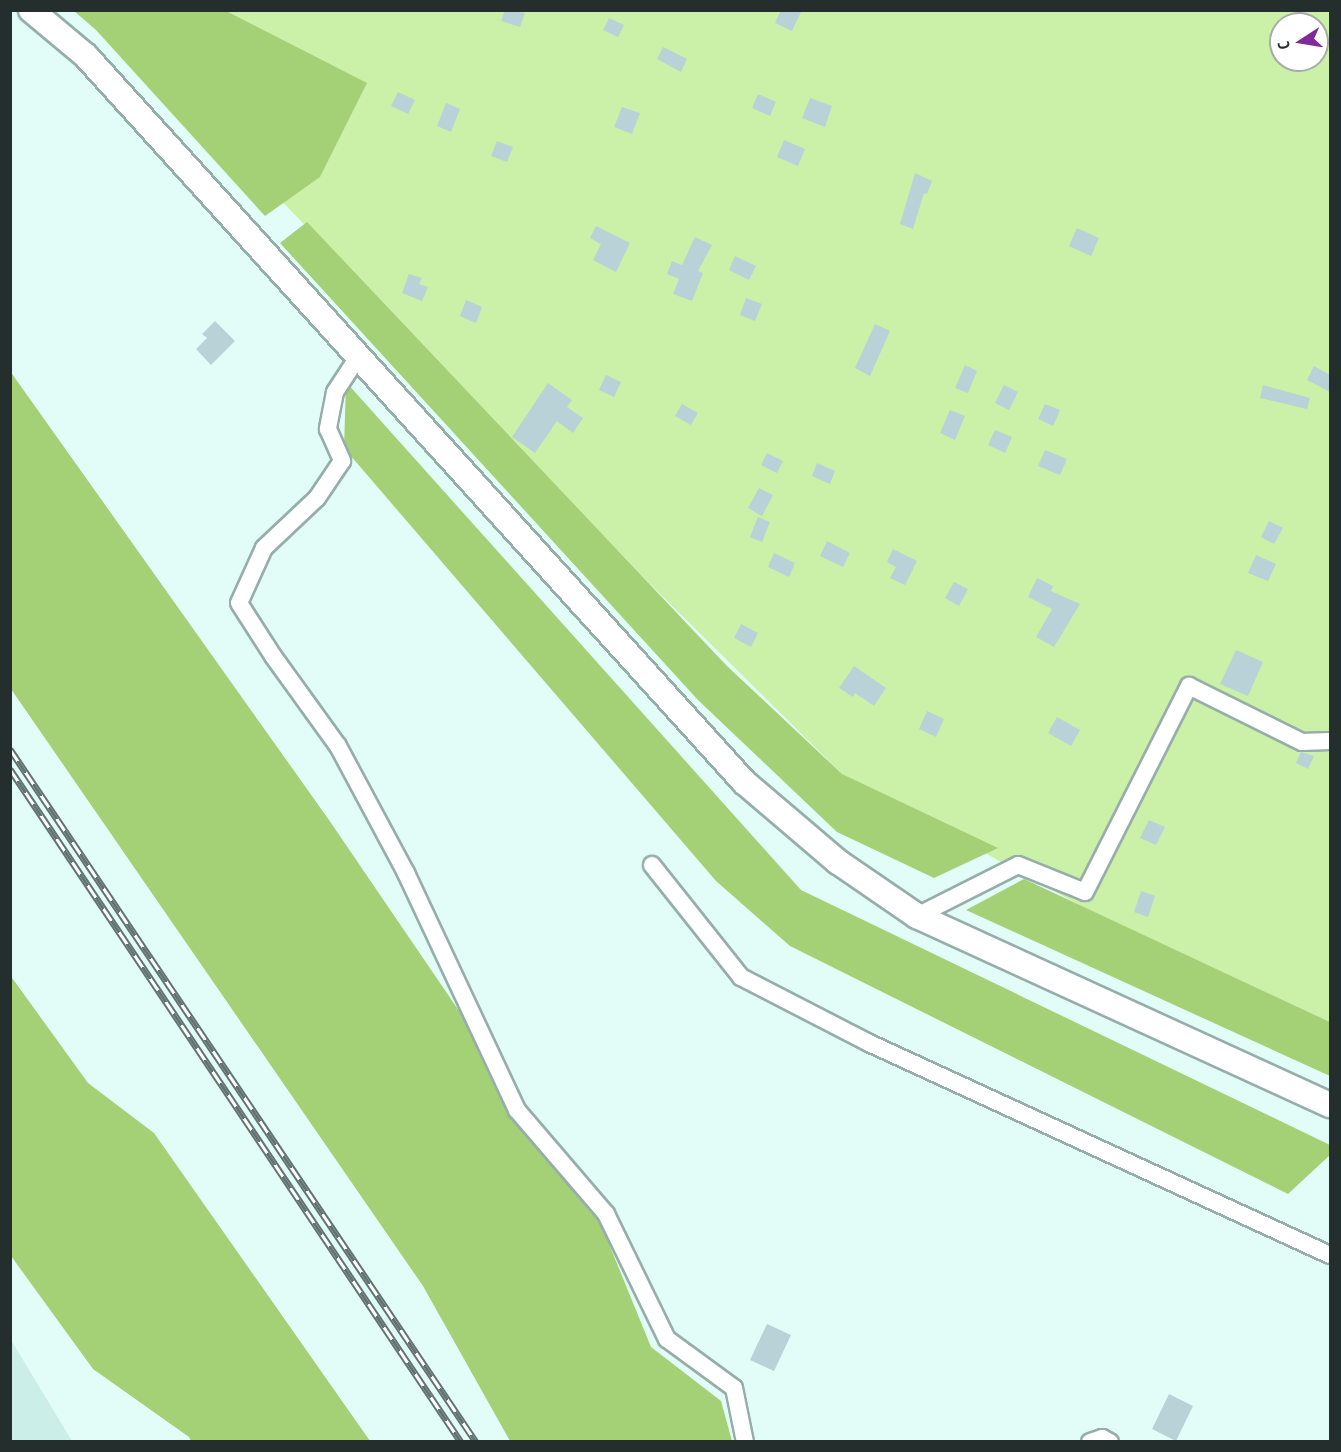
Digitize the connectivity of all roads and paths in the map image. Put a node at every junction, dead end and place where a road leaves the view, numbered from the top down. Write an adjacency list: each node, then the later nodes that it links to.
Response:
1 (32, 10): 2 (main road)
2 (358, 357): 5 (main road); 8 (street)
3 (1330, 741): 5 (street)
4 (652, 865): 7 (street)
5 (917, 916): 6 (main road)
6 (1330, 1105)
7 (1330, 1255)
8 (745, 1442)
9 (1090, 1442): 10 (street)
10 (1110, 1442)

